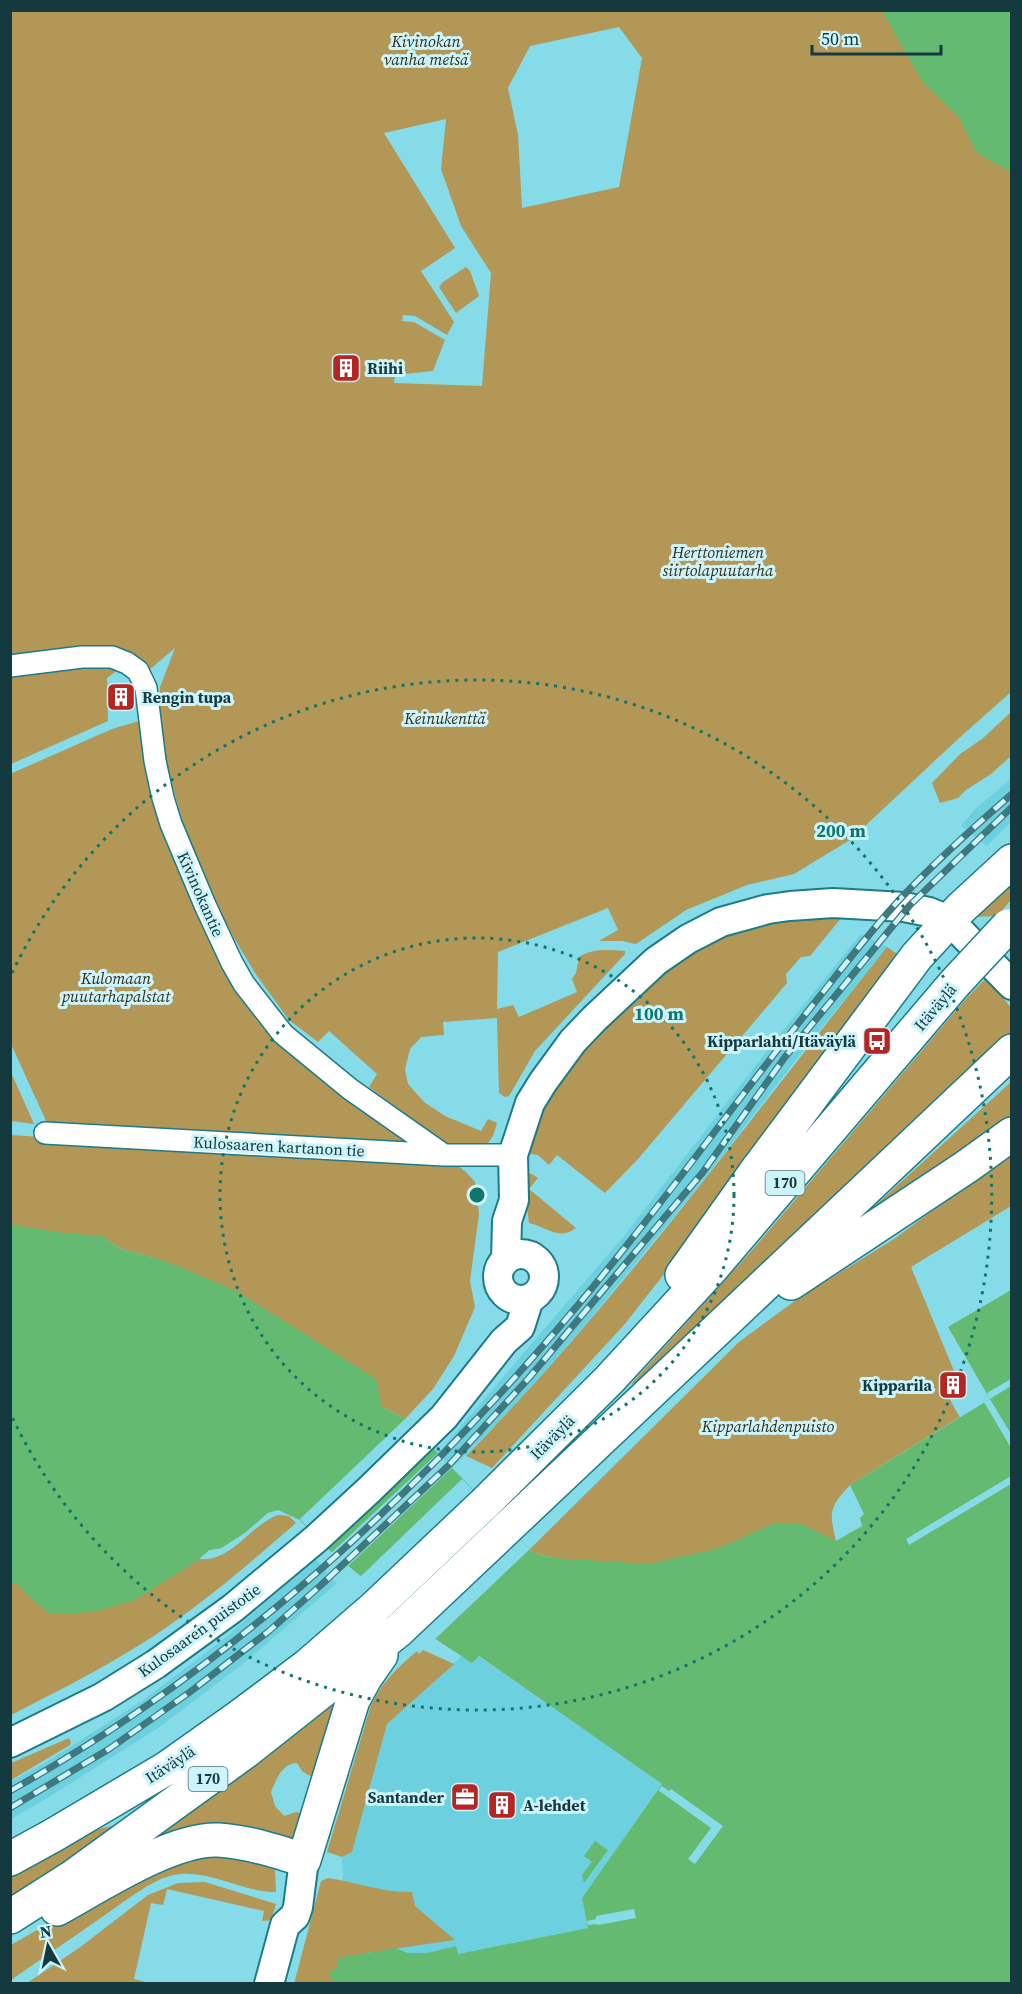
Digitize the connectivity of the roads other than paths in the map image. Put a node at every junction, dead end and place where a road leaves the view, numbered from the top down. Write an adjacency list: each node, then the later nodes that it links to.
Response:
1 (10, 666): 9 (street, Kivinokantie)
2 (1011, 861): 3 (highway)
3 (949, 920): 5 (main road); 10 (main road); 14 (highway)
4 (1010, 925): 14 (highway, Itäväylä / 170, bridge)
5 (1011, 985)
6 (1011, 1051): 13 (highway, Itäväylä / 170)
7 (45, 1133): 9 (street, Kulosaaren kartanon tie)
8 (1011, 1134): 13 (highway)
9 (444, 1155): 10 (street, Kulosaaren kartanon tie)
10 (513, 1155): 11 (main road)
11 (516, 1258): 12 (main road); 12 (main road)
12 (518, 1297): 16 (main road, Kulosaaren puistotie)
13 (714, 1333): 15 (highway, Itäväylä / 170)
14 (609, 1380): 17 (highway, Itäväylä / 170)
15 (398, 1631): 18 (highway); 19 (highway, Itäväylä / 170)
16 (10, 1743)
17 (10, 1859)
18 (304, 1860): 20 (highway); 21 (main road)
19 (10, 1917)
20 (10, 1934)
21 (269, 1983)

